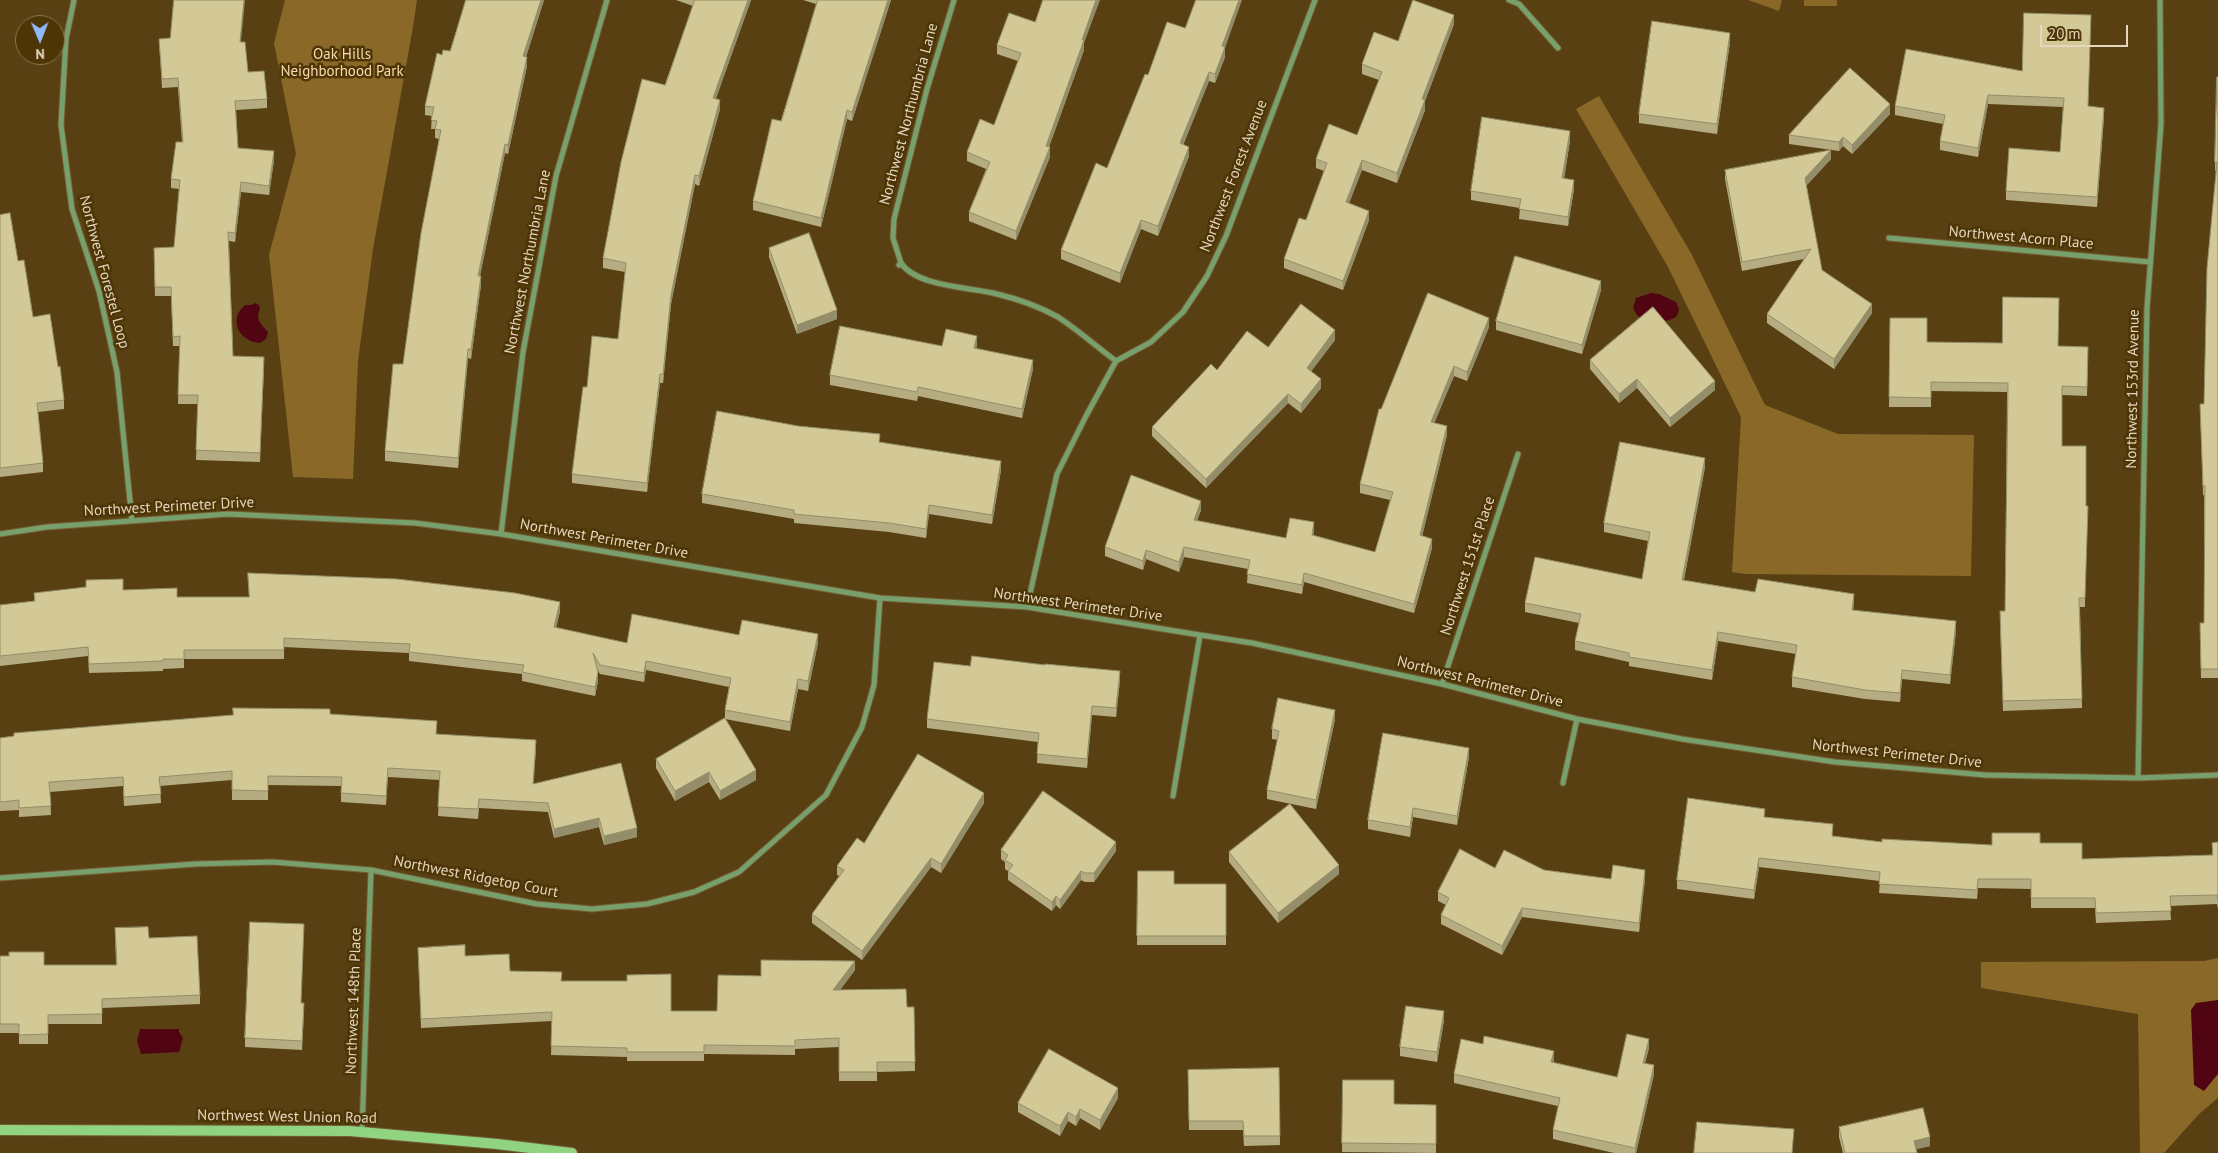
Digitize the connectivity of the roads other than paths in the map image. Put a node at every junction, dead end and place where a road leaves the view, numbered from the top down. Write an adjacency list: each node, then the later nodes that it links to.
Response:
1 (74, 0): 12 (street, Northwest Forestel Loop)
2 (607, 0): 14 (street, Northwest Northumbria Lane)
3 (954, 0): 10 (street, Northwest Northumbria Lane)
4 (1314, 0): 10 (street, Northwest Forest Avenue)
5 (1509, 0): 7 (street)
6 (2160, 0): 9 (street, Northwest 153rd Avenue)
7 (1558, 48)
8 (1888, 238): 9 (street, Northwest Acorn Place)
9 (2150, 262): 21 (street, Northwest 153rd Avenue)
10 (1116, 361): 16 (street)
11 (1518, 454): 18 (street, Northwest 151st Place)
12 (132, 521): 13 (street, Northwest Perimeter Drive); 14 (street, Northwest Perimeter Drive)
13 (0, 534)
14 (501, 534): 15 (street, Northwest Perimeter Drive)
15 (880, 598): 16 (street, Northwest Perimeter Drive); 24 (street, Northwest Ridgetop Court)
16 (1027, 607): 17 (street, Northwest Perimeter Drive)
17 (1200, 634): 18 (street, Northwest Perimeter Drive); 23 (street)
18 (1442, 684): 19 (street, Northwest Perimeter Drive)
19 (1577, 719): 21 (street, Northwest Perimeter Drive); 22 (street, Northwest Perimeter Drive)
20 (2218, 775): 21 (street, Northwest Perimeter Drive)
21 (2138, 778)
22 (1563, 783)
23 (1173, 796)
24 (371, 870): 25 (street, Northwest Ridgetop Court); 27 (street, Northwest 148th Place)
25 (0, 878)
26 (0, 1130): 27 (street, Northwest West Union Road)
27 (362, 1132): 28 (street, Northwest West Union Road)
28 (572, 1153)

